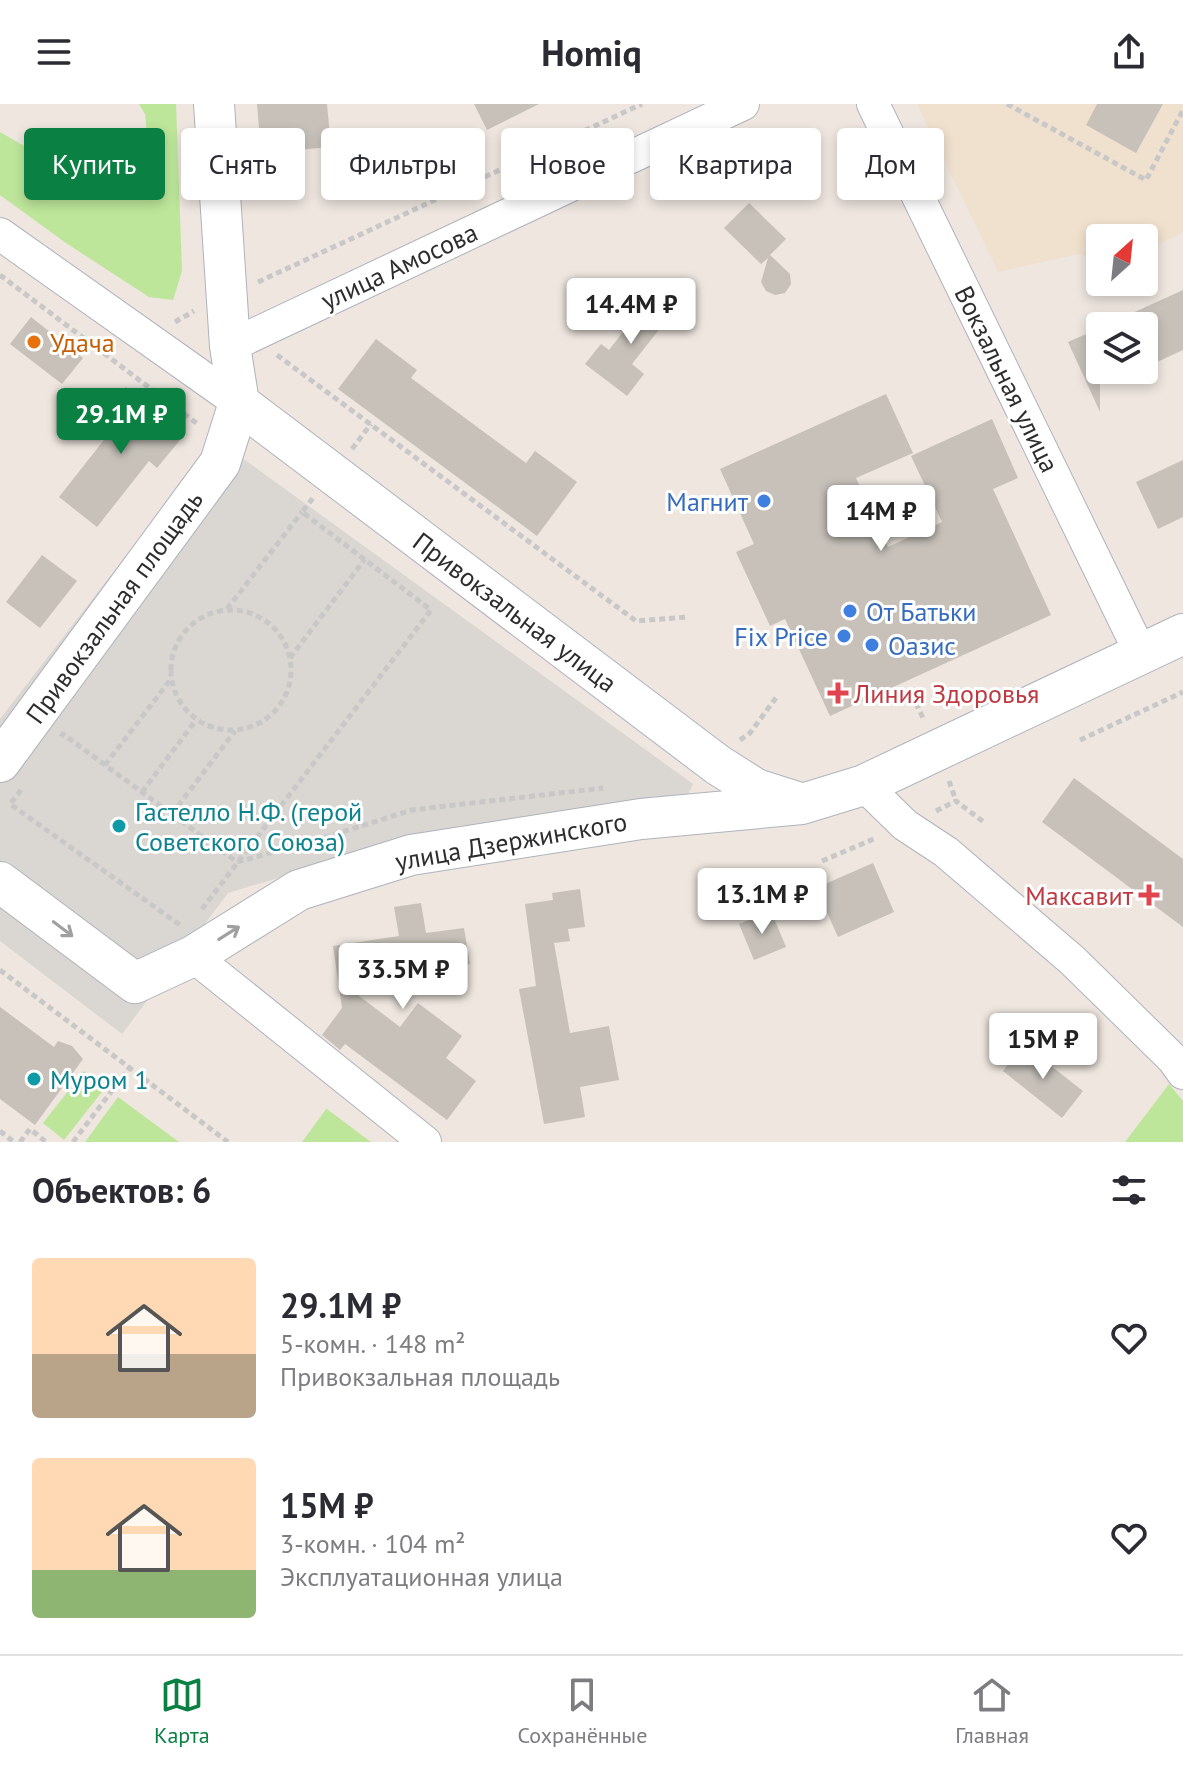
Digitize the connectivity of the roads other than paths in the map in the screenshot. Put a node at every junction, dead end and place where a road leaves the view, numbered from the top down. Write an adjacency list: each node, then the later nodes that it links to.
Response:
1 (214, 104): 5 (street)
2 (743, 104): 5 (street, улица Амосова)
3 (873, 104): 8 (street, Вокзальная улица)
4 (0, 234): 6 (street)
5 (246, 338): 6 (street)
6 (239, 403): 9 (street, Привокзальная улица); 10 (street, Привокзальная площадь)
7 (1183, 634): 8 (street, улица Дзержинского)
8 (1141, 654): 11 (street, улица Дзержинского)
9 (715, 762): 12 (street, Привокзальная улица); 13 (street)
10 (14, 772)
11 (864, 785): 12 (street, улица Дзержинского); 16 (street)
12 (802, 804): 13 (street, улица Дзержинского)
13 (675, 816): 15 (street, улица Дзержинского, one-way to 13)
14 (0, 882): 15 (street, улица Дзержинского, one-way to 15)
15 (191, 935): 17 (street)
16 (1183, 1073)
17 (425, 1142)

